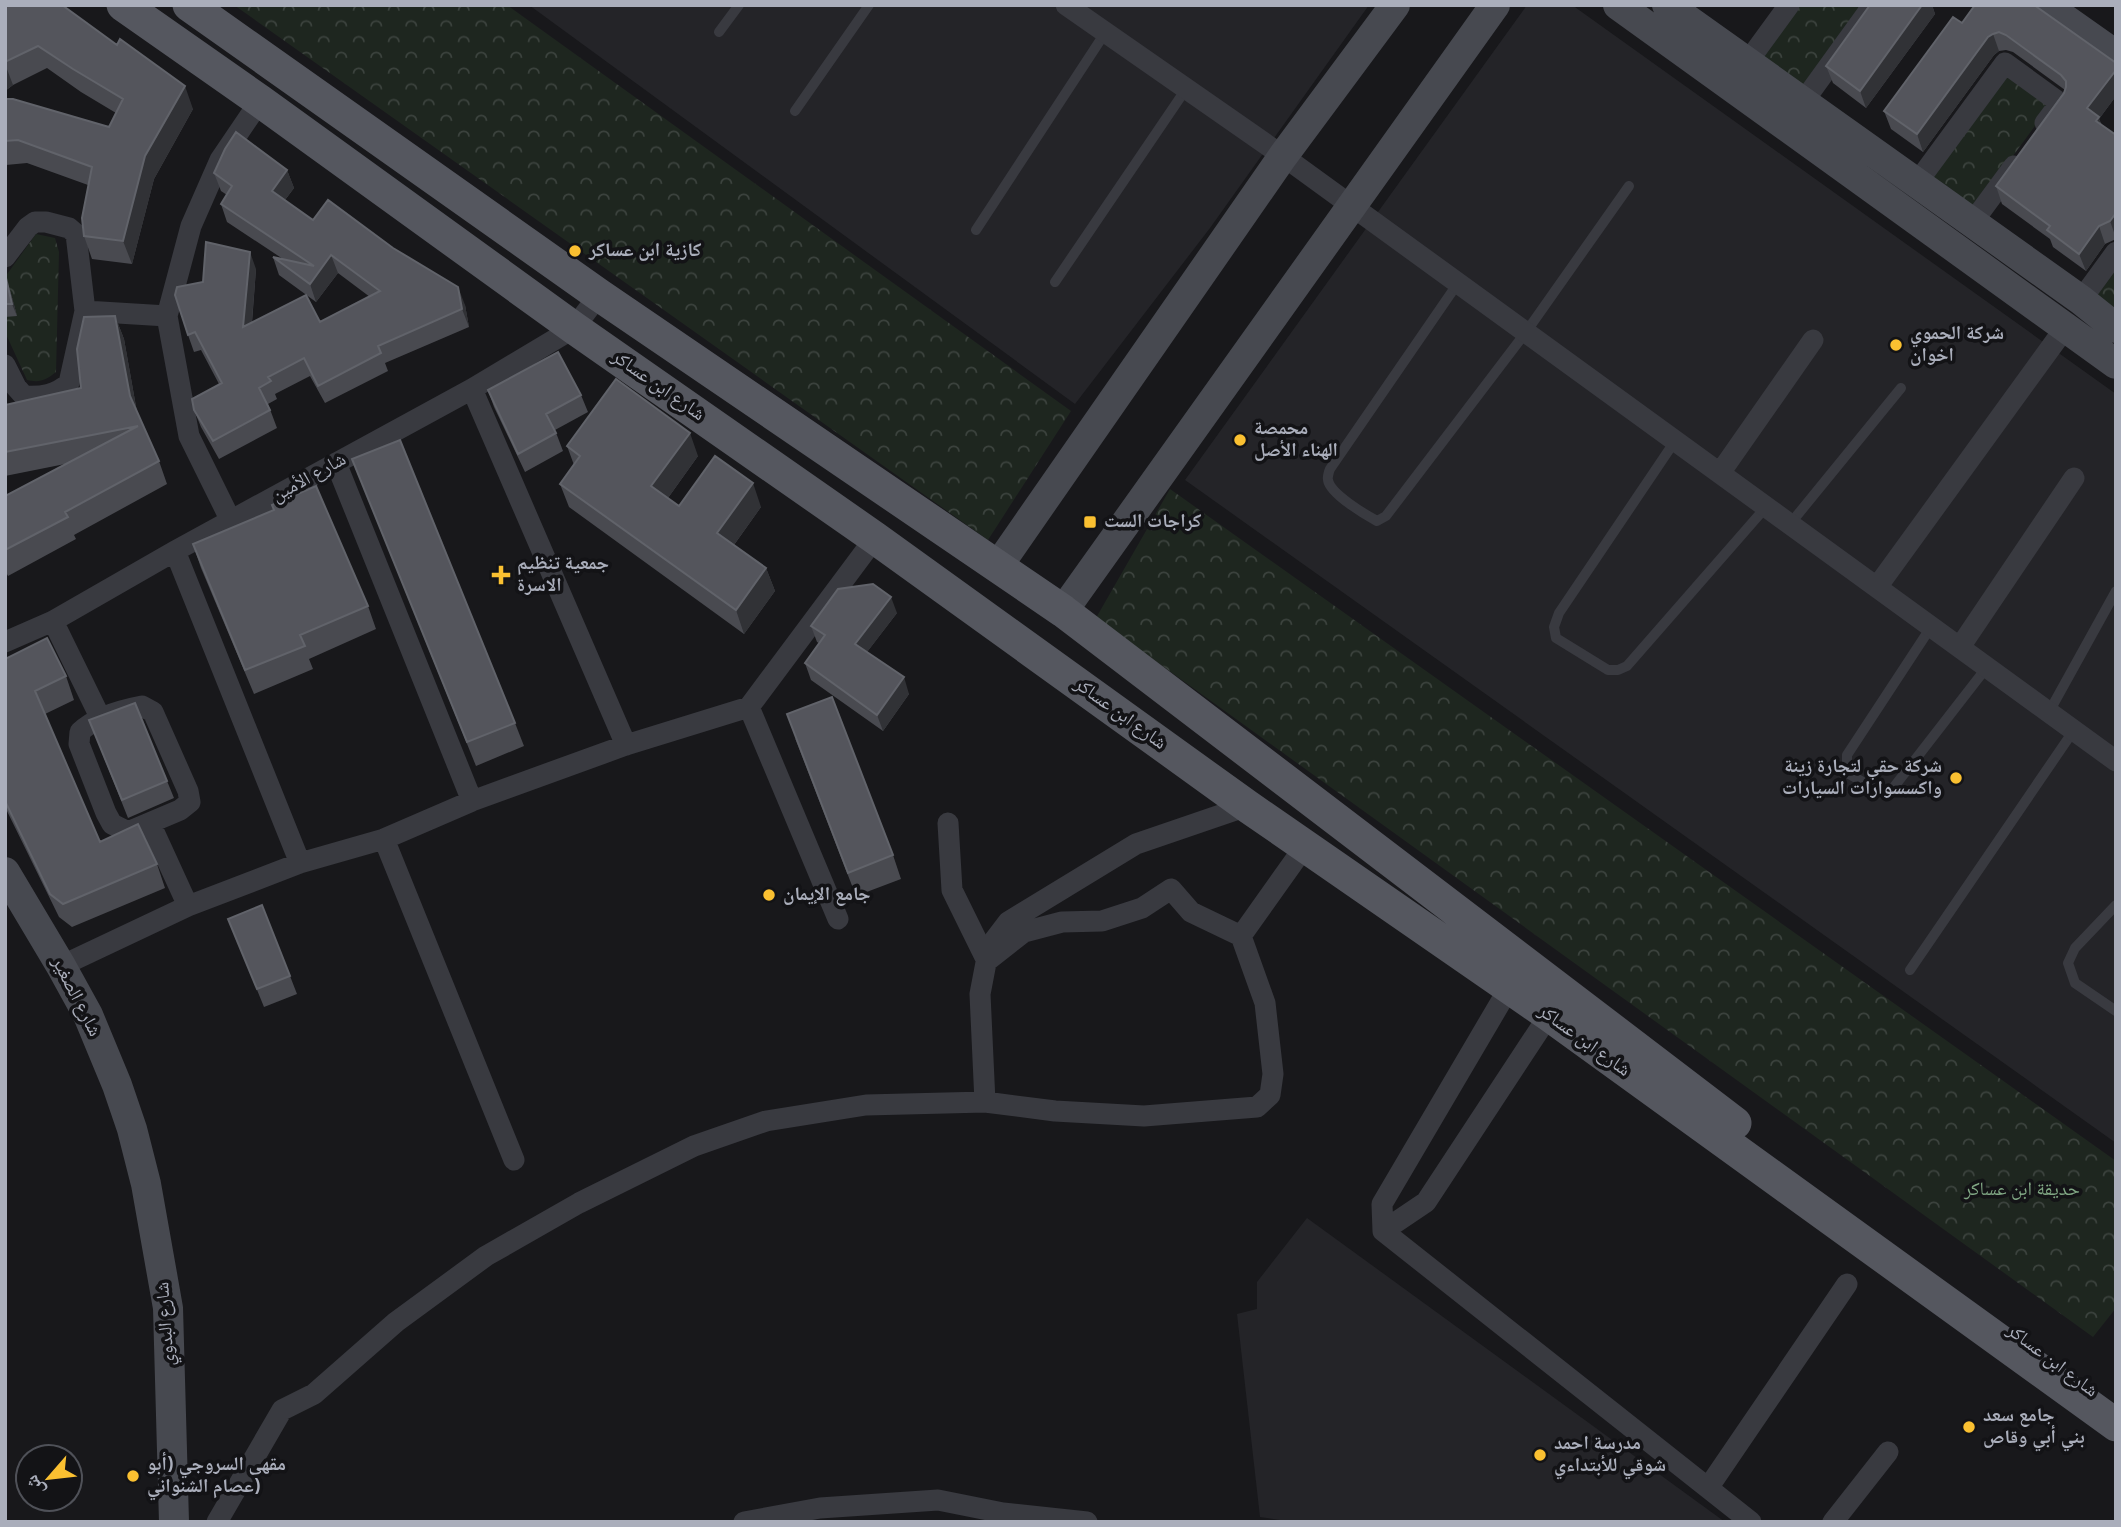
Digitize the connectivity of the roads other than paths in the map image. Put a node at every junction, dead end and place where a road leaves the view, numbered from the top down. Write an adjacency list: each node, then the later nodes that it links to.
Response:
1 (123, 5): 18 (main road, شارع ابن عساكر)
2 (189, 5): 31 (main road, شارع ابن عساكر)
3 (739, 5): 13 (lane)
4 (869, 5): 20 (lane)
5 (1066, 5): 14 (street)
6 (1395, 5): 21 (main road)
7 (1495, 5): 24 (main road)
8 (1618, 5): 36 (main road)
9 (1667, 5): 16 (main road)
10 (1789, 5): 16 (street)
11 (1873, 5): 19 (street)
12 (2045, 5): 15 (main road)
13 (719, 32)
14 (1105, 33): 17 (street); 26 (lane)
15 (2116, 55)
16 (1746, 64): 19 (main road)
17 (1186, 89): 21 (street); 29 (lane)
18 (260, 101): 34 (street); 35 (main road, شارع ابن عساكر)
19 (1803, 102): 22 (main road)
20 (795, 111)
21 (1283, 156): 24 (street); 53 (main road)
22 (1916, 184): 25 (main road); 25 (street)
23 (1629, 186): 38 (lane)
24 (1352, 206): 30 (street); 56 (main road)
25 (1972, 223): 32 (main road)
26 (976, 230)
27 (2116, 252): 32 (street)
28 (5, 257): 33 (street)
29 (1055, 282)
30 (1458, 283): 38 (street); 38 (lane)
31 (599, 295): 35 (street, شارع الأمين); 53 (main road, شارع ابن عساكر)
32 (2081, 300): 37 (main road)
33 (85, 311): 34 (street); 41 (street)
34 (167, 316): 49 (street)
35 (574, 328): 43 (street, شارع الأمين); 51 (main road, شارع ابن عساكر)
36 (2065, 328): 40 (main road); 54 (street)
37 (2116, 328)
38 (1525, 332): 44 (street)
39 (1813, 340): 46 (street)
40 (2116, 364)
41 (5, 365)
42 (1901, 388): 50 (lane)
43 (472, 389): 45 (street, شارع الأمين); 66 (street)
44 (1675, 440): 46 (street); 48 (lane)
45 (336, 463): 49 (street, شارع الأمين); 68 (street)
46 (1720, 473): 48 (street)
47 (2074, 478): 60 (street)
48 (1766, 507): 50 (street)
49 (231, 521): 52 (street, شارع الأمين)
50 (1790, 524): 54 (street)
51 (875, 538): 62 (street); 69 (main road, شارع ابن عساكر)
52 (174, 551): 57 (street, شارع الأمين); 74 (street)
53 (998, 566): 56 (main road, شارع ابن عساكر)
54 (1877, 587): 58 (street)
55 (2116, 592): 63 (lane)
56 (1063, 611): 91 (main road, شارع ابن عساكر)
57 (53, 621): 59 (street, شارع الأمين); 64 (street)
58 (1931, 627): 60 (street); 61 (lane)
59 (5, 642)
60 (1960, 647): 61 (street)
61 (1987, 667): 63 (street)
62 (749, 707): 66 (street); 78 (street)
63 (2049, 712): 65 (street)
64 (101, 719): 70 (street); 70 (street)
65 (2074, 730): 67 (street); 82 (lane)
66 (626, 745): 68 (street)
67 (2116, 761)
68 (472, 801): 72 (street)
69 (1247, 806): 73 (main road, شارع ابن عساكر); 80 (street)
70 (150, 823): 77 (street)
71 (948, 823): 80 (street)
72 (384, 839): 74 (street); 88 (street)
73 (1305, 846): 79 (street); 83 (main road, شارع ابن عساكر)
74 (300, 863): 77 (street)
75 (5, 872): 81 (main road, شارع الصغير)
76 (2116, 905): 84 (lane)
77 (188, 906): 81 (street)
78 (838, 919)
79 (1241, 936): 80 (street); 86 (street)
80 (987, 961): 86 (street)
81 (61, 966): 87 (main road, شارع الصغير)
82 (1910, 970)
83 (1509, 988): 85 (main road, شارع ابن عساكر); 89 (street)
84 (2116, 1011)
85 (1549, 1016): 89 (street); 92 (main road, شارع ابن عساكر)
86 (985, 1102): 97 (street)
87 (132, 1129): 96 (main road, شارع البدوي)
88 (514, 1160)
89 (1382, 1231): 94 (street)
90 (1847, 1284): 94 (street)
91 (2116, 1409)
92 (2116, 1425)
93 (1888, 1452): 101 (street)
94 (1708, 1488): 100 (street)
95 (1003, 1517): 98 (street); 99 (street)
96 (174, 1522)
97 (217, 1522)
98 (744, 1522)
99 (1087, 1522)
100 (1751, 1522)
101 (1833, 1522)

